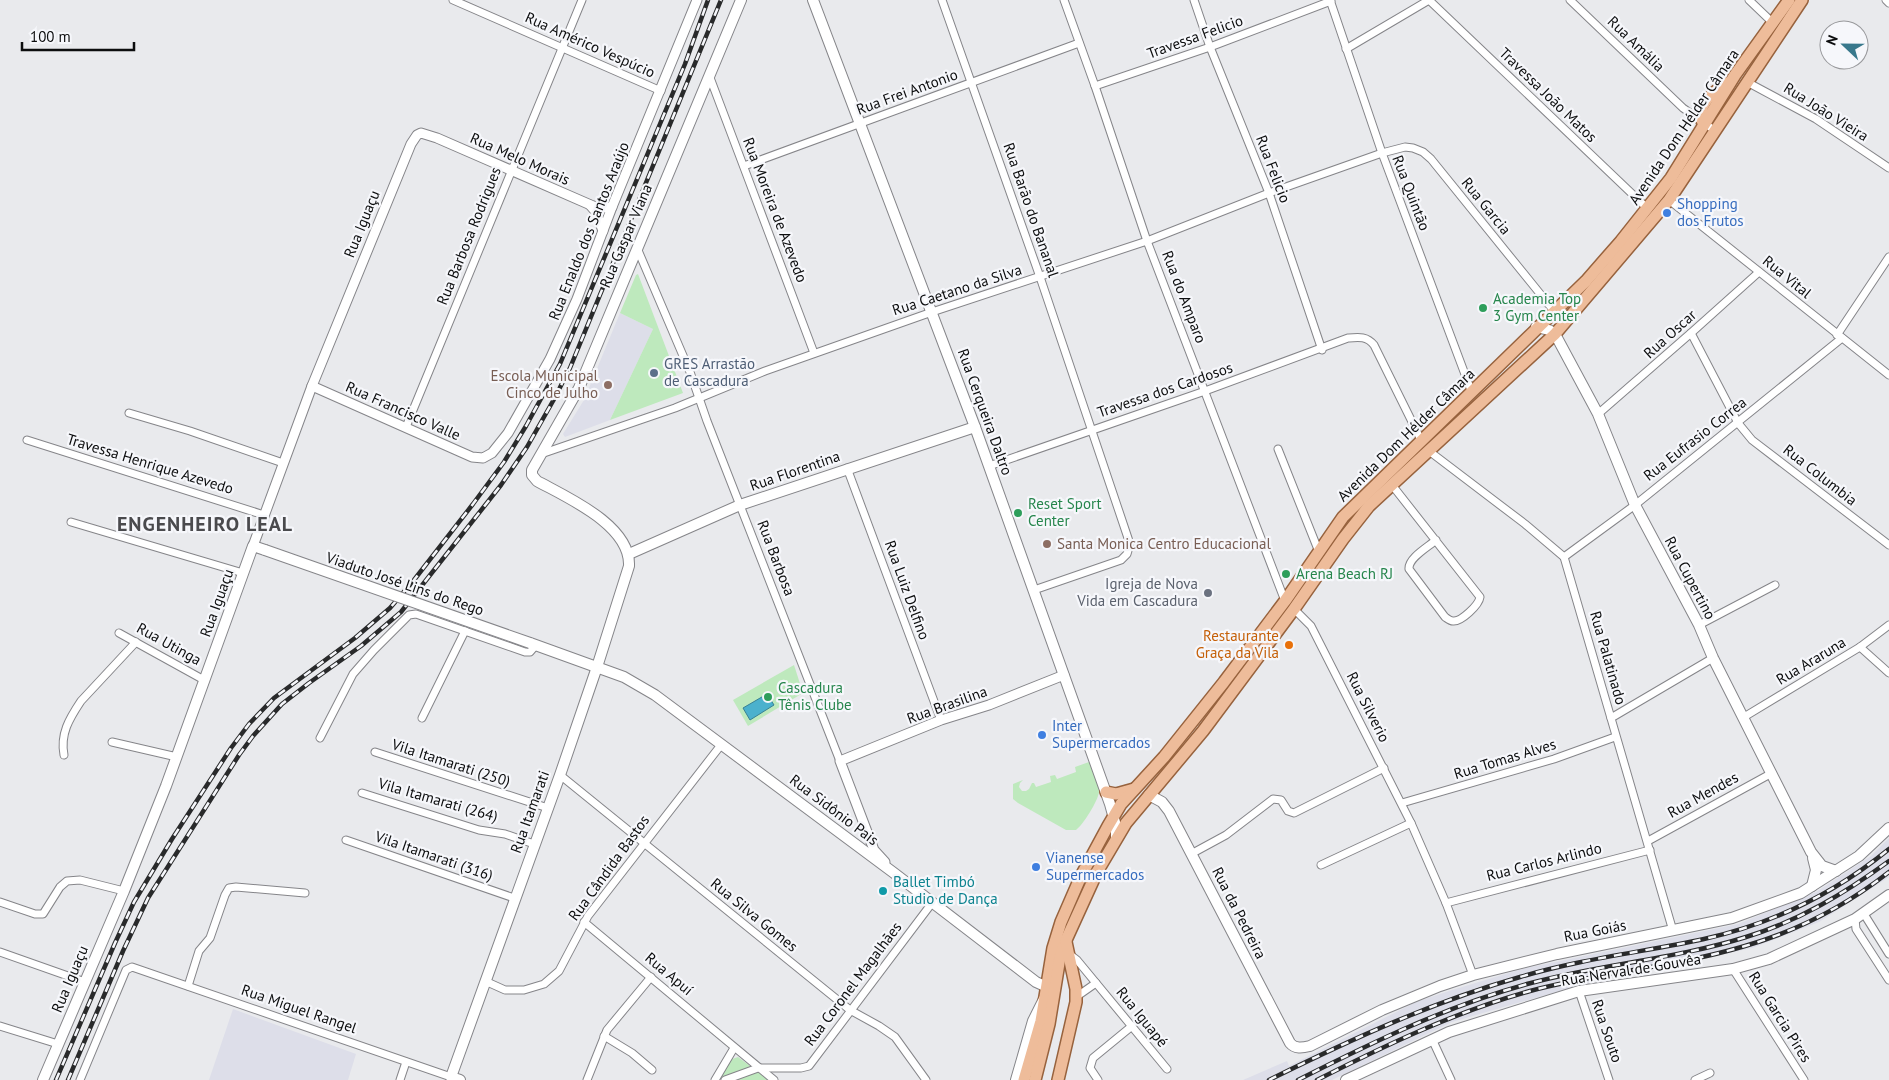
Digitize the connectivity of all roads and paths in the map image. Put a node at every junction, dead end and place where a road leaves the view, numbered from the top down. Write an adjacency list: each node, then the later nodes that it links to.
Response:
1 (453, 0): 20 (street, Rua Américo Vespúcio)
2 (582, 0): 20 (street, Rua Barbosa Rodrigues)
3 (697, 0): 27 (street, Rua Enaldo dos Santos Araújo)
4 (741, 0): 22 (main road, Rua Gaspar Viana)
5 (814, 0): 30 (main road, Rua Cerqueira Daltro)
6 (942, 0): 25 (street, Rua Barão do Bananal)
7 (1064, 0): 18 (street, Rua do Amparo)
8 (1194, 0): 19 (street, Rua Felicio)
9 (1330, 0): 19 (street, Travessa Felicio); 21 (street, Rua Quintão)
10 (1429, 0): 21 (street); 41 (street, Travessa João Matos)
11 (1570, 0): 29 (street, Rua Amália)
12 (1749, 0): 17 (street)
13 (1789, 0): 17 (main road, Avenida Dom Hélder Câmara)
14 (1802, 0): 24 (main road, Avenida Dom Hélder Câmara)
15 (1886, 0): 16 (street)
16 (1889, 3)
17 (1773, 24): 23 (main road, Avenida Dom Hélder Câmara)
18 (1079, 43): 25 (street, Rua Frei Antonio); 26 (street, Rua do Amparo)
19 (1210, 47): 26 (street, Travessa Felicio); 37 (street, Rua Felicio)
20 (562, 48): 27 (street, Rua Américo Vespúcio); 36 (street, Rua Barbosa Rodrigues)
21 (1346, 49): 33 (street, Rua Quintão)
22 (709, 75): 34 (street, Rua Moreira de Azevedo); 44 (main road, Rua Gaspar Viana)
23 (1735, 75): 28 (main road); 31 (main road, Avenida Dom Hélder Câmara)
24 (1747, 82): 31 (main road, Avenida Dom Hélder Câmara); 35 (street, Rua João Vieira)
25 (971, 83): 30 (street, Rua Frei Antonio); 47 (street, Rua Barão do Bananal)
26 (1095, 86): 43 (street, Rua do Amparo)
27 (661, 91): 40 (street, Rua Enaldo dos Santos Araújo)
28 (1704, 103): 29 (street); 31 (main road)
29 (1683, 108): 31 (street, Rua Amália)
30 (859, 124): 34 (street, Rua Frei Antonio); 49 (main road, Rua Cerqueira Daltro)
31 (1708, 126): 38 (main road, Avenida Dom Hélder Câmara); 41 (main road, Avenida Dom Hélder Câmara)
32 (417, 135): 36 (street, Rua Melo Morais); 57 (street, Rua Iguaçu)
33 (1382, 153): 37 (street, Rua Caetano da Silva); 48 (street, Rua Garcia); 59 (street, Rua Quintão)
34 (744, 166): 55 (street, Rua Moreira de Azevedo)
35 (1889, 168)
36 (511, 171): 39 (street, Rua Melo Morais); 64 (street, Rua Barbosa Rodrigues)
37 (1269, 193): 43 (street, Rua Caetano da Silva); 54 (street, Rua Felicio)
38 (1669, 200): 46 (street, Rua Vital); 51 (main road, Avenida Dom Hélder Câmara)
39 (589, 204): 40 (street, Rua Melo Morais); 42 (street)
40 (612, 206): 42 (street, Rua Enaldo dos Santos Araújo)
41 (1648, 209): 48 (main road, Avenida Dom Hélder Câmara)
42 (603, 232): 71 (street, Rua Enaldo dos Santos Araújo)
43 (1147, 241): 47 (street, Rua Caetano da Silva); 58 (street, Rua do Amparo)
44 (637, 248): 60 (street, Rua Barbosa); 70 (main road, Rua Gaspar Viana)
45 (1888, 259): 53 (street, Rua Eufrasio Correa)
46 (1759, 272): 52 (street, Rua Oscar); 53 (street, Rua Vital)
47 (1040, 277): 49 (street, Rua Caetano da Silva); 66 (street, Rua Barão do Bananal)
48 (1554, 311): 50 (main road, Avenida Dom Hélder Câmara)
49 (932, 312): 55 (street, Rua Caetano da Silva); 65 (main road, Rua Cerqueira Daltro)
50 (1536, 327): 51 (main road); 59 (main road, Avenida Dom Hélder Câmara)
51 (1555, 334): 62 (main road, Rua Cupertino); 68 (main road, Avenida Dom Hélder Câmara)
52 (1692, 334): 62 (street, Rua Oscar); 63 (street, Rua Columbia)
53 (1839, 336): 56 (street, Rua Vital); 63 (street, Rua Eufrasio Correa)
54 (1322, 350): 58 (street, Travessa dos Cardosos); 68 (street, Travessa dos Cardosos)
55 (814, 354): 60 (street, Rua Caetano da Silva)
56 (1889, 375)
57 (312, 386): 64 (street, Rua Francisco Valle); 72 (street, Rua Iguaçu)
58 (1205, 391): 66 (street, Travessa dos Cardosos); 89 (street, Rua do Amparo)
59 (1472, 394): 68 (main road, Avenida Dom Hélder Câmara)
60 (699, 398): 70 (street, Rua Caetano da Silva); 76 (street, Rua Barbosa)
61 (129, 413): 72 (street)
62 (1598, 414): 77 (main road, Rua Cupertino)
63 (1738, 423): 77 (street, Rua Eufrasio Correa); 81 (street, Rua Columbia)
64 (406, 427): 71 (street, Rua Francisco Valle)
65 (975, 427): 73 (main road, Rua Cerqueira Daltro); 74 (main road, Rua Florentina)
66 (1092, 430): 73 (street, Travessa dos Cardosos); 88 (street, Rua Barão do Bananal)
67 (27, 440): 78 (street, Travessa Henrique Azevedo)
68 (1426, 446): 75 (main road, Avenida Dom Hélder Câmara); 83 (main road, Avenida Dom Hélder Câmara); 85 (street)
69 (1278, 449): 83 (street)
70 (540, 454): 84 (main road, Rua Gaspar Viana)
71 (484, 458)
72 (283, 463): 78 (street, Rua Iguaçu)
73 (989, 466): 88 (main road, Rua Cerqueira Daltro)
74 (848, 468): 76 (main road, Rua Florentina); 105 (street, Rua Luiz Delfino)
75 (1392, 485): 80 (street); 89 (main road, Avenida Dom Hélder Câmara)
76 (740, 505): 84 (main road, Rua Florentina); 113 (street, Rua Barbosa)
77 (1635, 505): 85 (street, Rua Eufrasio Correa); 90 (main road, Rua Cupertino)
78 (264, 515): 82 (street, Rua Iguaçu)
79 (71, 522): 86 (street)
80 (1436, 540): 80 (street)
81 (1889, 545)
82 (253, 546): 86 (main road, Rua Iguaçu); 95 (main road, Viaduto José Lins do Rego, bridge)
83 (1319, 552): 89 (main road, Avenida Dom Hélder Câmara)
84 (629, 554): 98 (main road, Rua Itamarati)
85 (1564, 558): 104 (street, Rua Palatinado)
86 (243, 573): 101 (main road, Rua Iguaçu)
87 (1775, 585): 90 (street)
88 (1034, 590): 100 (main road, Rua Cerqueira Daltro)
89 (1290, 605): 114 (street, Rua Silverio); 117 (main road, Avenida Dom Hélder Câmara); 120 (main road, Avenida Dom Hélder Câmara)
90 (1699, 625): 97 (main road, Rua Cupertino)
91 (1889, 625): 96 (street, Rua Araruna)
92 (465, 631): 95 (street); 103 (street); 107 (street)
93 (119, 632): 94 (street, Rua Utinga)
94 (136, 642): 101 (street, Rua Utinga); 111 (street)
95 (533, 644): 98 (main road, Viaduto José Lins do Rego)
96 (1860, 648): 99 (street); 102 (street, Rua Araruna)
97 (1713, 658): 102 (main road, Rua Cupertino); 104 (street)
98 (598, 667): 109 (main road, Rua Sidônio Pais); 116 (main road, Rua Itamarati)
99 (1889, 673)
100 (1064, 676): 105 (street, Rua Brasilina); 118 (main road, Rua Cerqueira Daltro)
101 (204, 680): 112 (main road, Rua Iguaçu)
102 (1744, 717): 115 (main road, Rua Cupertino)
103 (422, 718)
104 (1611, 718): 106 (street, Rua Palatinado)
105 (941, 720): 113 (street, Rua Brasilina)
106 (1615, 737): 121 (street, Rua Tomas Alves); 128 (street, Rua Palatinado)
107 (320, 738)
108 (112, 742): 112 (street)
109 (720, 744): 129 (street, Rua Cândida Bastos); 136 (main road, Rua Sidônio Pais)
110 (375, 752): 122 (street, Vila Itamarati (250))
111 (64, 755)
112 (177, 757): 138 (main road, Rua Iguaçu)
113 (840, 761): 136 (street, Rua Barbosa)
114 (1384, 768): 121 (street, Rua Silverio); 133 (street)
115 (1772, 772): 128 (street, Rua Mendes); 132 (main road, Rua Cupertino)
116 (560, 775): 122 (main road, Rua Itamarati); 129 (street, Rua Silva Gomes)
117 (1135, 788): 118 (main road); 123 (main road, Avenida Dom Hélder Câmara)
118 (1106, 792): 123 (main road, Rua Cerqueira Daltro)
119 (362, 793): 130 (street, Vila Itamarati (264))
120 (1149, 795): 126 (main road, Avenida Dom Hélder Câmara); 133 (main road, Rua da Pedreira)
121 (1402, 804): 124 (street, Rua Silverio)
122 (548, 808): 130 (main road, Rua Itamarati)
123 (1114, 815): 126 (main road, Rua Cerqueira Daltro); 161 (main road, Avenida Dom Hélder Câmara)
124 (1411, 823): 134 (street); 144 (street, Rua Silverio)
125 (1889, 828): 135 (main road, Rua Goiás)
126 (1116, 838): 148 (main road, Avenida Dom Hélder Câmara)
127 (346, 840): 141 (street, Vila Itamarati (316))
128 (1648, 841): 131 (street, Rua Palatinado)
129 (643, 843): 146 (street, Rua Cândida Bastos); 163 (street, Rua Silva Gomes)
130 (534, 844): 141 (main road, Rua Itamarati)
131 (1650, 850): 144 (street, Rua Carlos Arlindo); 147 (street, Rua Palatinado)
132 (1811, 852): 135 (main road, Rua Cupertino); 137 (main road, Rua Cupertino)
133 (1191, 854): 170 (main road, Rua da Pedreira)
134 (1321, 865)
135 (1836, 871): 137 (main road, Rua Goiás)
136 (894, 873): 143 (main road, Rua Sidônio Pais)
137 (1812, 886): 147 (main road, Rua Goiás)
138 (124, 891): 142 (street); 156 (main road, Rua Iguaçu)
139 (305, 893): 159 (street)
140 (1889, 895): 145 (main road, Rua Nerval de Gouvêa)
141 (514, 898): 157 (main road, Rua Itamarati)
142 (0, 902)
143 (932, 902): 161 (main road, Rua Sidônio Pais); 163 (street, Rua Coronel Magalhães)
144 (1446, 903): 153 (street, Rua Silverio)
145 (1860, 917): 151 (street); 152 (main road, Rua Nerval de Gouvêa); 155 (street)
146 (584, 922): 154 (street, Rua Apuí); 157 (street, Rua Cândida Bastos)
147 (1673, 931): 153 (main road, Rua Goiás)
148 (1066, 940): 150 (main road); 171 (main road, Avenida Dom Hélder Câmara)
149 (0, 952): 156 (street)
150 (1068, 953): 158 (street, Rua Iguapé); 162 (main road)
151 (1889, 954)
152 (1733, 969): 160 (main road, Rua Nerval de Gouvêa); 195 (street, Rua Garcia Pires)
153 (1473, 975): 170 (main road, Rua Goiás)
154 (651, 977): 166 (street); 169 (street, Rua Apuí)
155 (1889, 980)
156 (85, 982): 168 (main road, Rua Iguaçu)
157 (485, 982): 177 (main road, Rua Itamarati)
158 (1096, 983): 162 (street, Rua Iguapé); 165 (street, Rua Iguapé)
159 (188, 986): 172 (street, Rua Miguel Rangel); 179 (street, Rua Miguel Rangel)
160 (1578, 991): 167 (main road, Rua Nerval de Gouvêa); 193 (street, Rua Souto)
161 (1046, 992): 171 (main road, Avenida Dom Hélder Câmara); 186 (main road, Avenida Dom Hélder Câmara)
162 (1076, 997): 189 (main road)
163 (850, 1010): 173 (street, Rua Coronel Magalhães); 185 (street, Rua Silva Gomes)
164 (0, 1026): 168 (street)
165 (1132, 1026): 174 (street, Rua Iguapé); 190 (street)
166 (604, 1036): 175 (street); 181 (street)
167 (1432, 1039): 191 (main road, Rua Nerval de Gouvêa); 192 (street)
168 (58, 1044): 178 (main road, Rua Iguaçu)
169 (734, 1048): 173 (street, Rua Apuí); 182 (street)
170 (1298, 1048)
171 (1038, 1051): 187 (main road); 188 (main road)
172 (406, 1062): 177 (street, Rua Miguel Rangel); 180 (street)
173 (758, 1068): 183 (street); 184 (street, Rua Apuí)
174 (1167, 1069)
175 (652, 1070)
176 (1710, 1073): 194 (street)
177 (455, 1078)
178 (43, 1080)
179 (80, 1080)
180 (400, 1080)
181 (588, 1080)
182 (715, 1080)
183 (725, 1080)
184 (774, 1080)
185 (926, 1080)
186 (1016, 1080)
187 (1024, 1080)
188 (1035, 1080)
189 (1058, 1080)
190 (1098, 1080)
191 (1346, 1080)
192 (1450, 1080)
193 (1609, 1080)
194 (1695, 1080)
195 (1804, 1080)

